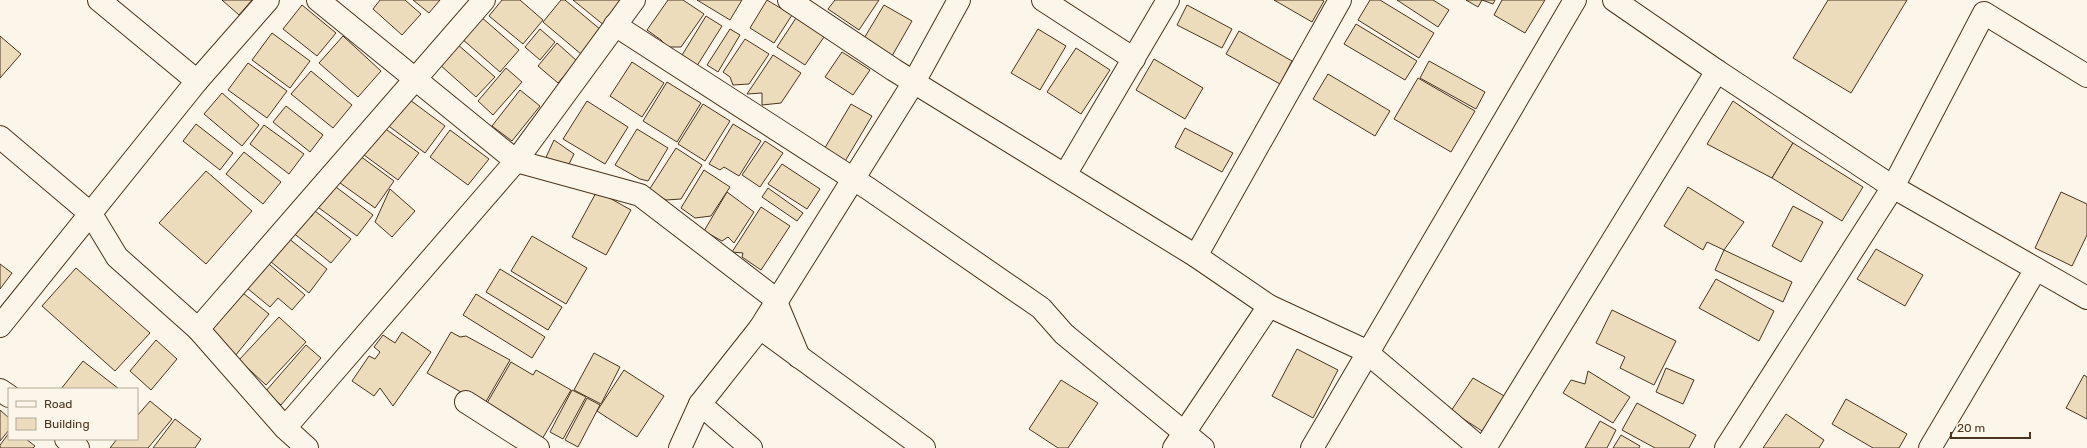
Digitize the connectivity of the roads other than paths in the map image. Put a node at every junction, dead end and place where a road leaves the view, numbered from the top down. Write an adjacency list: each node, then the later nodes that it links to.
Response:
1 (99, 0): 19 (street)
2 (268, 0): 19 (street)
3 (318, 0): 18 (street)
4 (484, 0): 18 (street)
5 (634, 0): 14 (street)
6 (789, 0): 20 (street)
7 (959, 0): 20 (street)
8 (1043, 0): 15 (street)
9 (1168, 0): 15 (street)
10 (1340, 0): 27 (street)
11 (1575, 0): 35 (street)
12 (1614, 0): 16 (street)
13 (1987, 7): 17 (street); 25 (street)
14 (616, 25): 22 (street); 24 (street)
15 (1134, 59): 23 (street)
16 (1717, 70): 25 (street); 51 (street)
17 (2087, 76)
18 (416, 80): 22 (street); 34 (street)
19 (197, 81): 26 (street)
20 (914, 82): 23 (street); 24 (street)
21 (0, 137): 26 (street)
22 (516, 161): 30 (street); 39 (street)
23 (1065, 175): 27 (street)
24 (853, 179): 30 (street); 41 (street)
25 (1893, 187): 28 (street); 52 (street)
26 (91, 214): 32 (street); 34 (street)
27 (1196, 256): 31 (street)
28 (2036, 269): 29 (street); 53 (street)
29 (2087, 298)
30 (776, 302): 33 (street); 36 (street)
31 (1269, 306): 35 (street); 41 (street)
32 (0, 326)
33 (760, 328): 36 (street); 38 (street)
34 (198, 329): 39 (street)
35 (1366, 354): 42 (street); 50 (street)
36 (799, 357): 48 (street)
37 (466, 402): 45 (street)
38 (700, 404): 46 (street); 47 (street)
39 (285, 428): 44 (street)
40 (67, 440): 43 (street)
41 (1180, 441): 49 (street)
42 (1473, 442)
43 (78, 448)
44 (307, 448)
45 (538, 448)
46 (680, 448)
47 (751, 448)
48 (924, 448)
49 (1203, 448)
50 (1312, 448)
51 (1485, 448)
52 (1726, 448)
53 (1930, 448)

